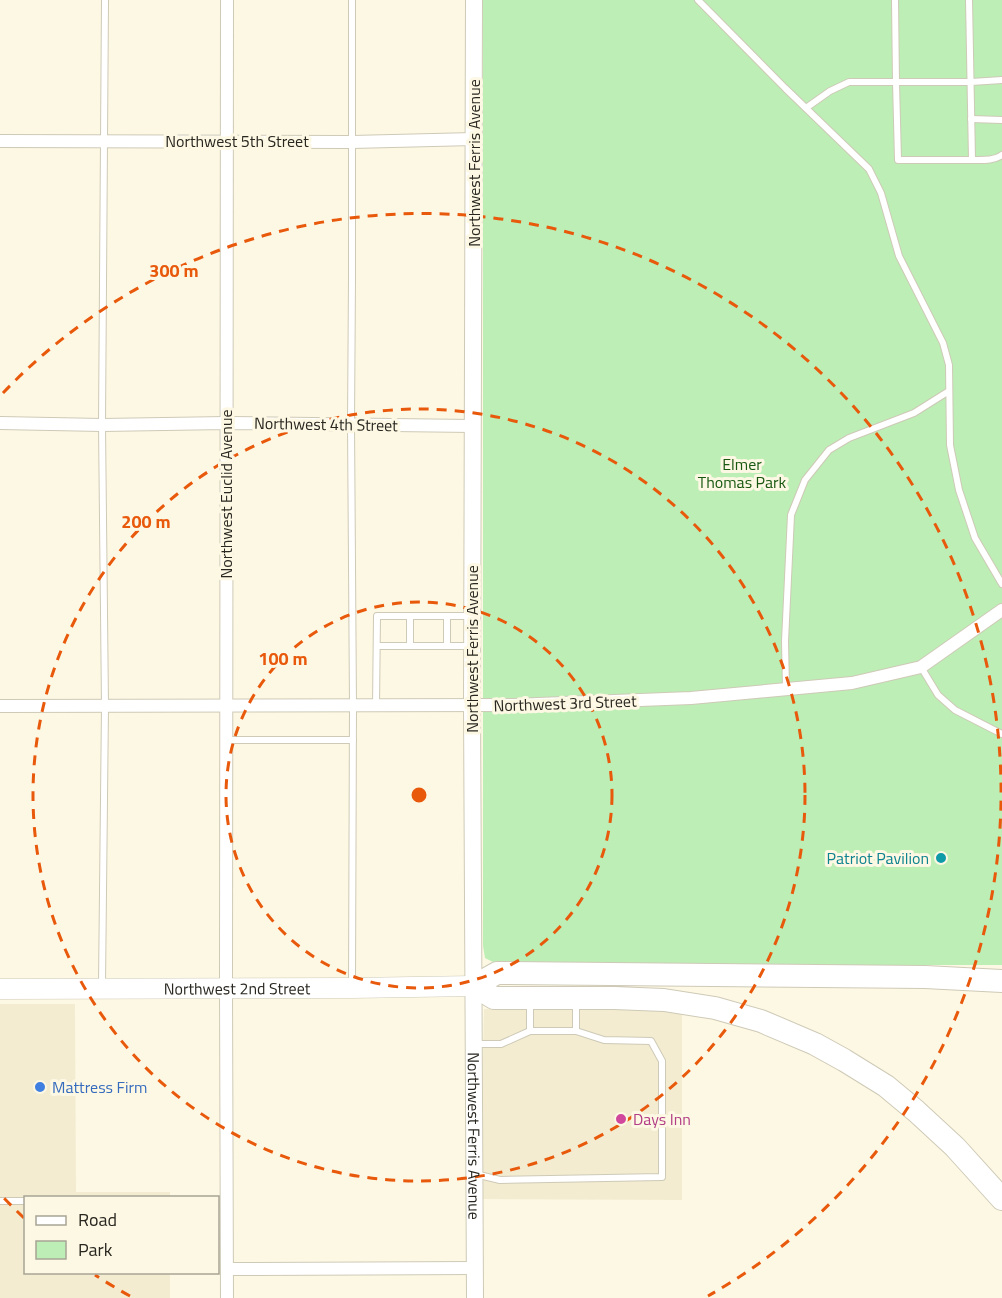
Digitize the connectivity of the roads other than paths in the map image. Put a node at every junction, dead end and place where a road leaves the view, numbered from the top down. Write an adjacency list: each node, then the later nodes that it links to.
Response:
1 (105, 0): 16 (lane)
2 (227, 0): 17 (street, Northwest Euclid Avenue)
3 (352, 0): 18 (lane)
4 (474, 0): 14 (street, Northwest Ferris Avenue)
5 (698, 0): 11 (lane)
6 (895, 0): 9 (lane)
7 (969, 0): 10 (lane)
8 (1002, 80): 10 (lane)
9 (896, 82): 10 (lane); 11 (lane); 20 (lane)
10 (971, 82): 12 (lane)
11 (806, 108): 21 (lane)
12 (971, 119): 13 (lane); 20 (lane)
13 (1002, 120)
14 (474, 139): 18 (street, Northwest 5th Street); 26 (street, Northwest Ferris Avenue)
15 (0, 141): 16 (street, Northwest 5th Street)
16 (104, 141): 17 (street, Northwest 5th Street); 24 (lane)
17 (228, 141): 18 (street, Northwest 5th Street); 23 (street, Northwest Euclid Avenue)
18 (352, 141): 25 (lane)
19 (1002, 155): 20 (lane)
20 (972, 160)
21 (949, 391): 27 (lane); 37 (lane)
22 (0, 423): 24 (street, Northwest 4th Street)
23 (226, 423): 24 (street, Northwest 4th Street); 25 (street, Northwest 4th Street); 41 (street, Northwest Euclid Avenue)
24 (102, 424): 40 (lane)
25 (351, 424): 26 (street, Northwest 4th Street); 42 (lane)
26 (472, 426): 30 (street, Northwest Ferris Avenue)
27 (1002, 584)
28 (1002, 610): 36 (street, Northwest 3rd Street)
29 (447, 615): 30 (lane); 31 (lane); 34 (lane)
30 (472, 615): 35 (street, Northwest Ferris Avenue)
31 (411, 616): 32 (lane); 33 (lane)
32 (377, 646): 33 (lane); 43 (lane)
33 (410, 646): 34 (lane)
34 (447, 646): 35 (lane)
35 (472, 646): 38 (street, Northwest Ferris Avenue)
36 (921, 667): 37 (street, Northwest 3rd Street); 44 (lane)
37 (786, 689): 38 (street, Northwest 3rd Street)
38 (472, 705): 43 (street, Northwest 3rd Street); 48 (street, Northwest Ferris Avenue)
39 (0, 706): 40 (street, Northwest 3rd Street)
40 (105, 706): 41 (street, Northwest 3rd Street); 52 (lane)
41 (226, 706): 42 (street, Northwest 3rd Street); 45 (street, Northwest Euclid Avenue)
42 (353, 706): 43 (street, Northwest 3rd Street); 46 (lane)
43 (376, 706)
44 (1002, 734)
45 (226, 740): 46 (lane); 49 (street, Northwest Euclid Avenue)
46 (353, 740): 50 (lane)
47 (1002, 981): 48 (highway)
48 (474, 986): 50 (main road, Northwest 2nd Street); 53 (highway); 57 (street, Northwest Ferris Avenue)
49 (226, 988): 50 (main road, Northwest 2nd Street); 52 (main road, Northwest 2nd Street); 63 (street, Northwest Euclid Avenue)
50 (352, 988)
51 (0, 989): 52 (main road, Northwest 2nd Street)
52 (102, 989)
53 (530, 998): 54 (highway); 55 (lane)
54 (576, 998): 56 (lane); 59 (highway)
55 (530, 1031): 56 (lane); 57 (lane)
56 (576, 1031): 58 (lane)
57 (475, 1044): 58 (street, Northwest Ferris Avenue)
58 (474, 1174): 62 (street, Northwest Ferris Avenue)
59 (1002, 1199)
60 (0, 1201): 61 (lane)
61 (24, 1201)
62 (475, 1268): 63 (street); 65 (street, Northwest Ferris Avenue)
63 (227, 1269): 64 (street, Northwest Euclid Avenue)
64 (227, 1298)
65 (475, 1298)

